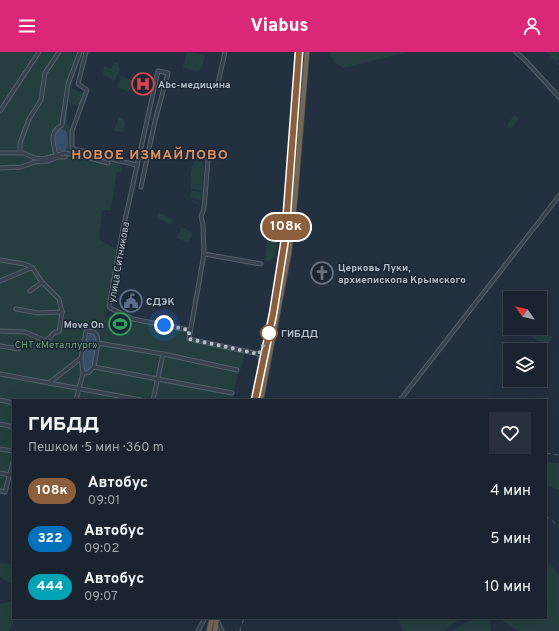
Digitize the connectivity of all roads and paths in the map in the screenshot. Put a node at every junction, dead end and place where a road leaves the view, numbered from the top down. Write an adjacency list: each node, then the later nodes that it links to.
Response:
1 (39, 52): 11 (street)
2 (59, 52): 12 (street)
3 (80, 52): 14 (street)
4 (86, 52): 18 (street)
5 (225, 52): 9 (street)
6 (300, 52): 38 (highway)
7 (307, 52): 51 (highway)
8 (516, 52): 10 (street)
9 (217, 88)
10 (559, 97)
11 (0, 111)
12 (20, 152): 13 (street); 14 (street)
13 (0, 153)
14 (56, 155): 17 (street)
15 (65, 157): 19 (street)
16 (208, 160): 22 (street)
17 (108, 163)
18 (138, 165): 20 (street); 31 (street, улица Ситникова)
19 (0, 168)
20 (141, 187)
21 (559, 196): 52 (street)
22 (204, 254): 24 (street); 31 (street)
23 (0, 260): 25 (street)
24 (261, 264)
25 (32, 267): 26 (street); 27 (street)
26 (0, 281)
27 (42, 282): 28 (street); 30 (street)
28 (30, 291)
29 (16, 309): 30 (street)
30 (62, 312): 32 (street)
31 (189, 330): 38 (street)
32 (0, 331)
33 (98, 342): 36 (street); 37 (street); 39 (street)
34 (0, 346): 35 (street)
35 (19, 349)
36 (163, 354): 40 (street); 43 (street)
37 (81, 358): 41 (street); 44 (street)
38 (262, 365): 50 (highway)
39 (94, 367): 41 (street); 43 (street)
40 (237, 370)
41 (83, 373): 45 (street)
42 (0, 374): 44 (street)
43 (158, 379): 46 (street); 49 (street)
44 (49, 383): 45 (street)
45 (79, 388): 47 (street); 48 (street)
46 (232, 393)
47 (76, 399)
48 (136, 399)
49 (153, 399)
50 (255, 399)
51 (261, 399)
52 (401, 399)
53 (0, 400): 54 (street)
54 (12, 403)
55 (0, 424): 56 (street)
56 (12, 427)
57 (0, 449): 58 (street)
58 (12, 451)
59 (12, 465): 61 (street)
60 (0, 473): 61 (street)
61 (9, 475): 62 (street)
62 (0, 491)
63 (204, 619): 67 (street)
64 (212, 619): 68 (highway)
65 (217, 619): 69 (highway)
66 (217, 619): 70 (street)
67 (198, 631)
68 (209, 631)
69 (215, 631)
70 (222, 631)

